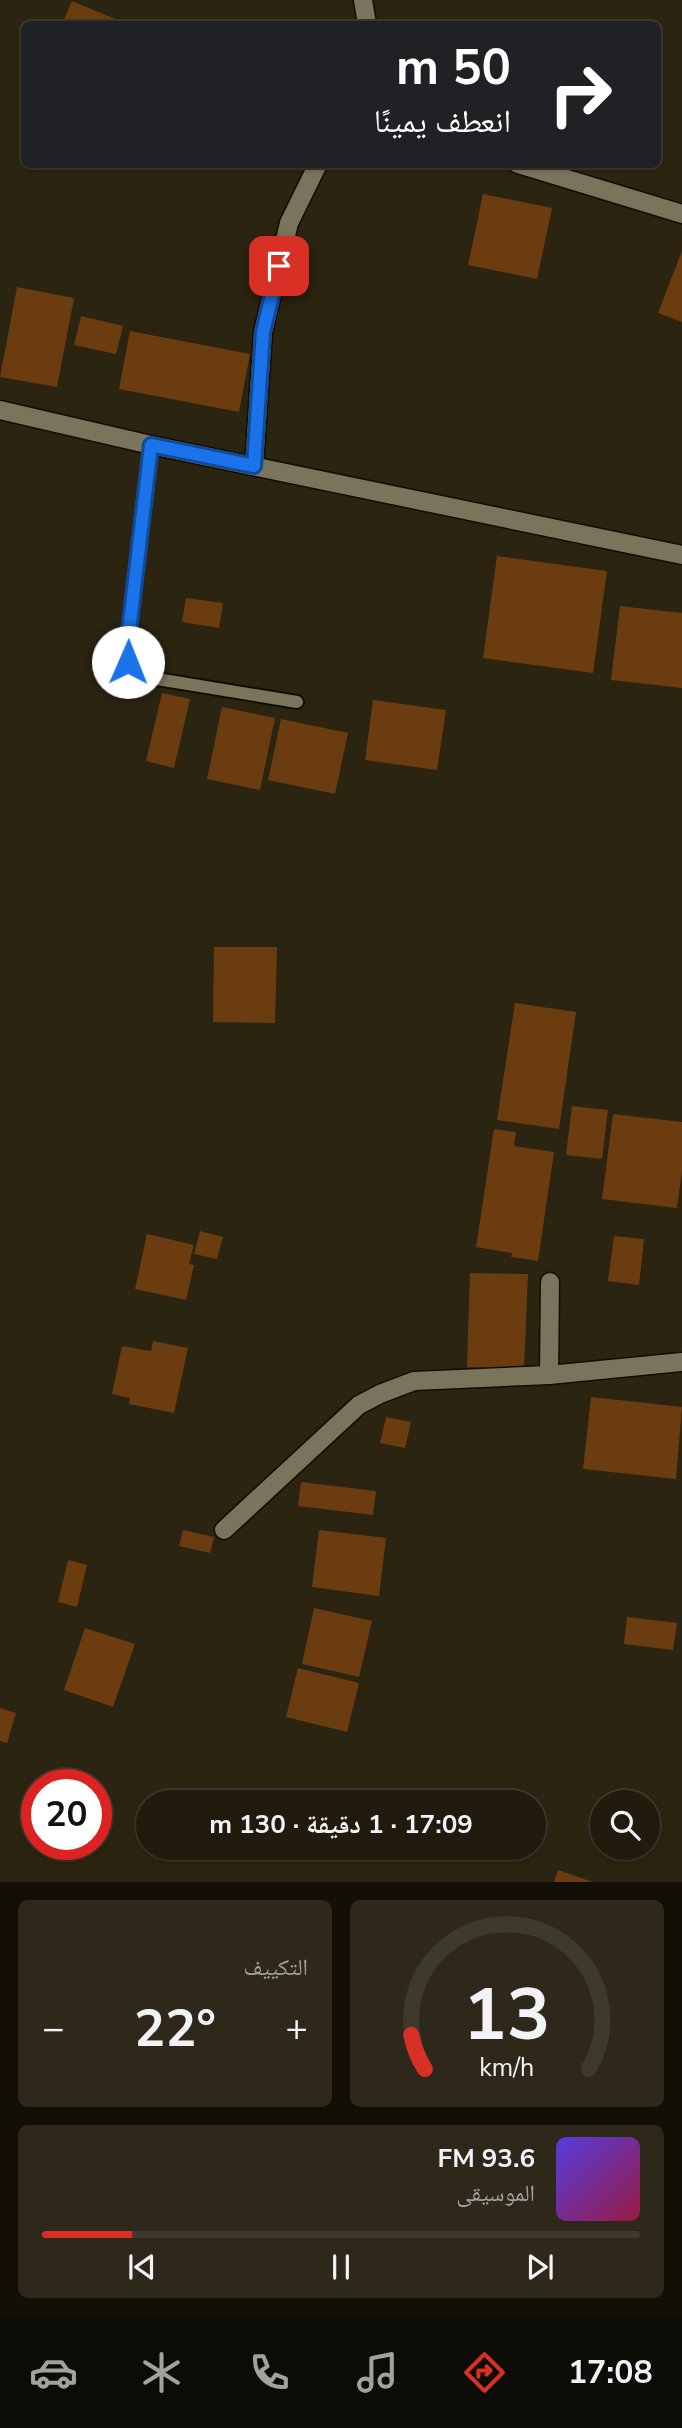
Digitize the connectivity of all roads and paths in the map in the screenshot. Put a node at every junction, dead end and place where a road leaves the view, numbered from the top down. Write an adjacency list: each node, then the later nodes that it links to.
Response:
1 (363, 0): 2 (street)
2 (366, 21)
3 (316, 168): 8 (street)
4 (531, 168): 5 (street)
5 (682, 214)
6 (0, 410): 7 (street)
7 (151, 445): 8 (street); 10 (lane)
8 (254, 466): 9 (street)
9 (682, 555)
10 (298, 702)
11 (550, 1282): 13 (street)
12 (682, 1362): 13 (street)
13 (549, 1375): 14 (street)
14 (224, 1530)

